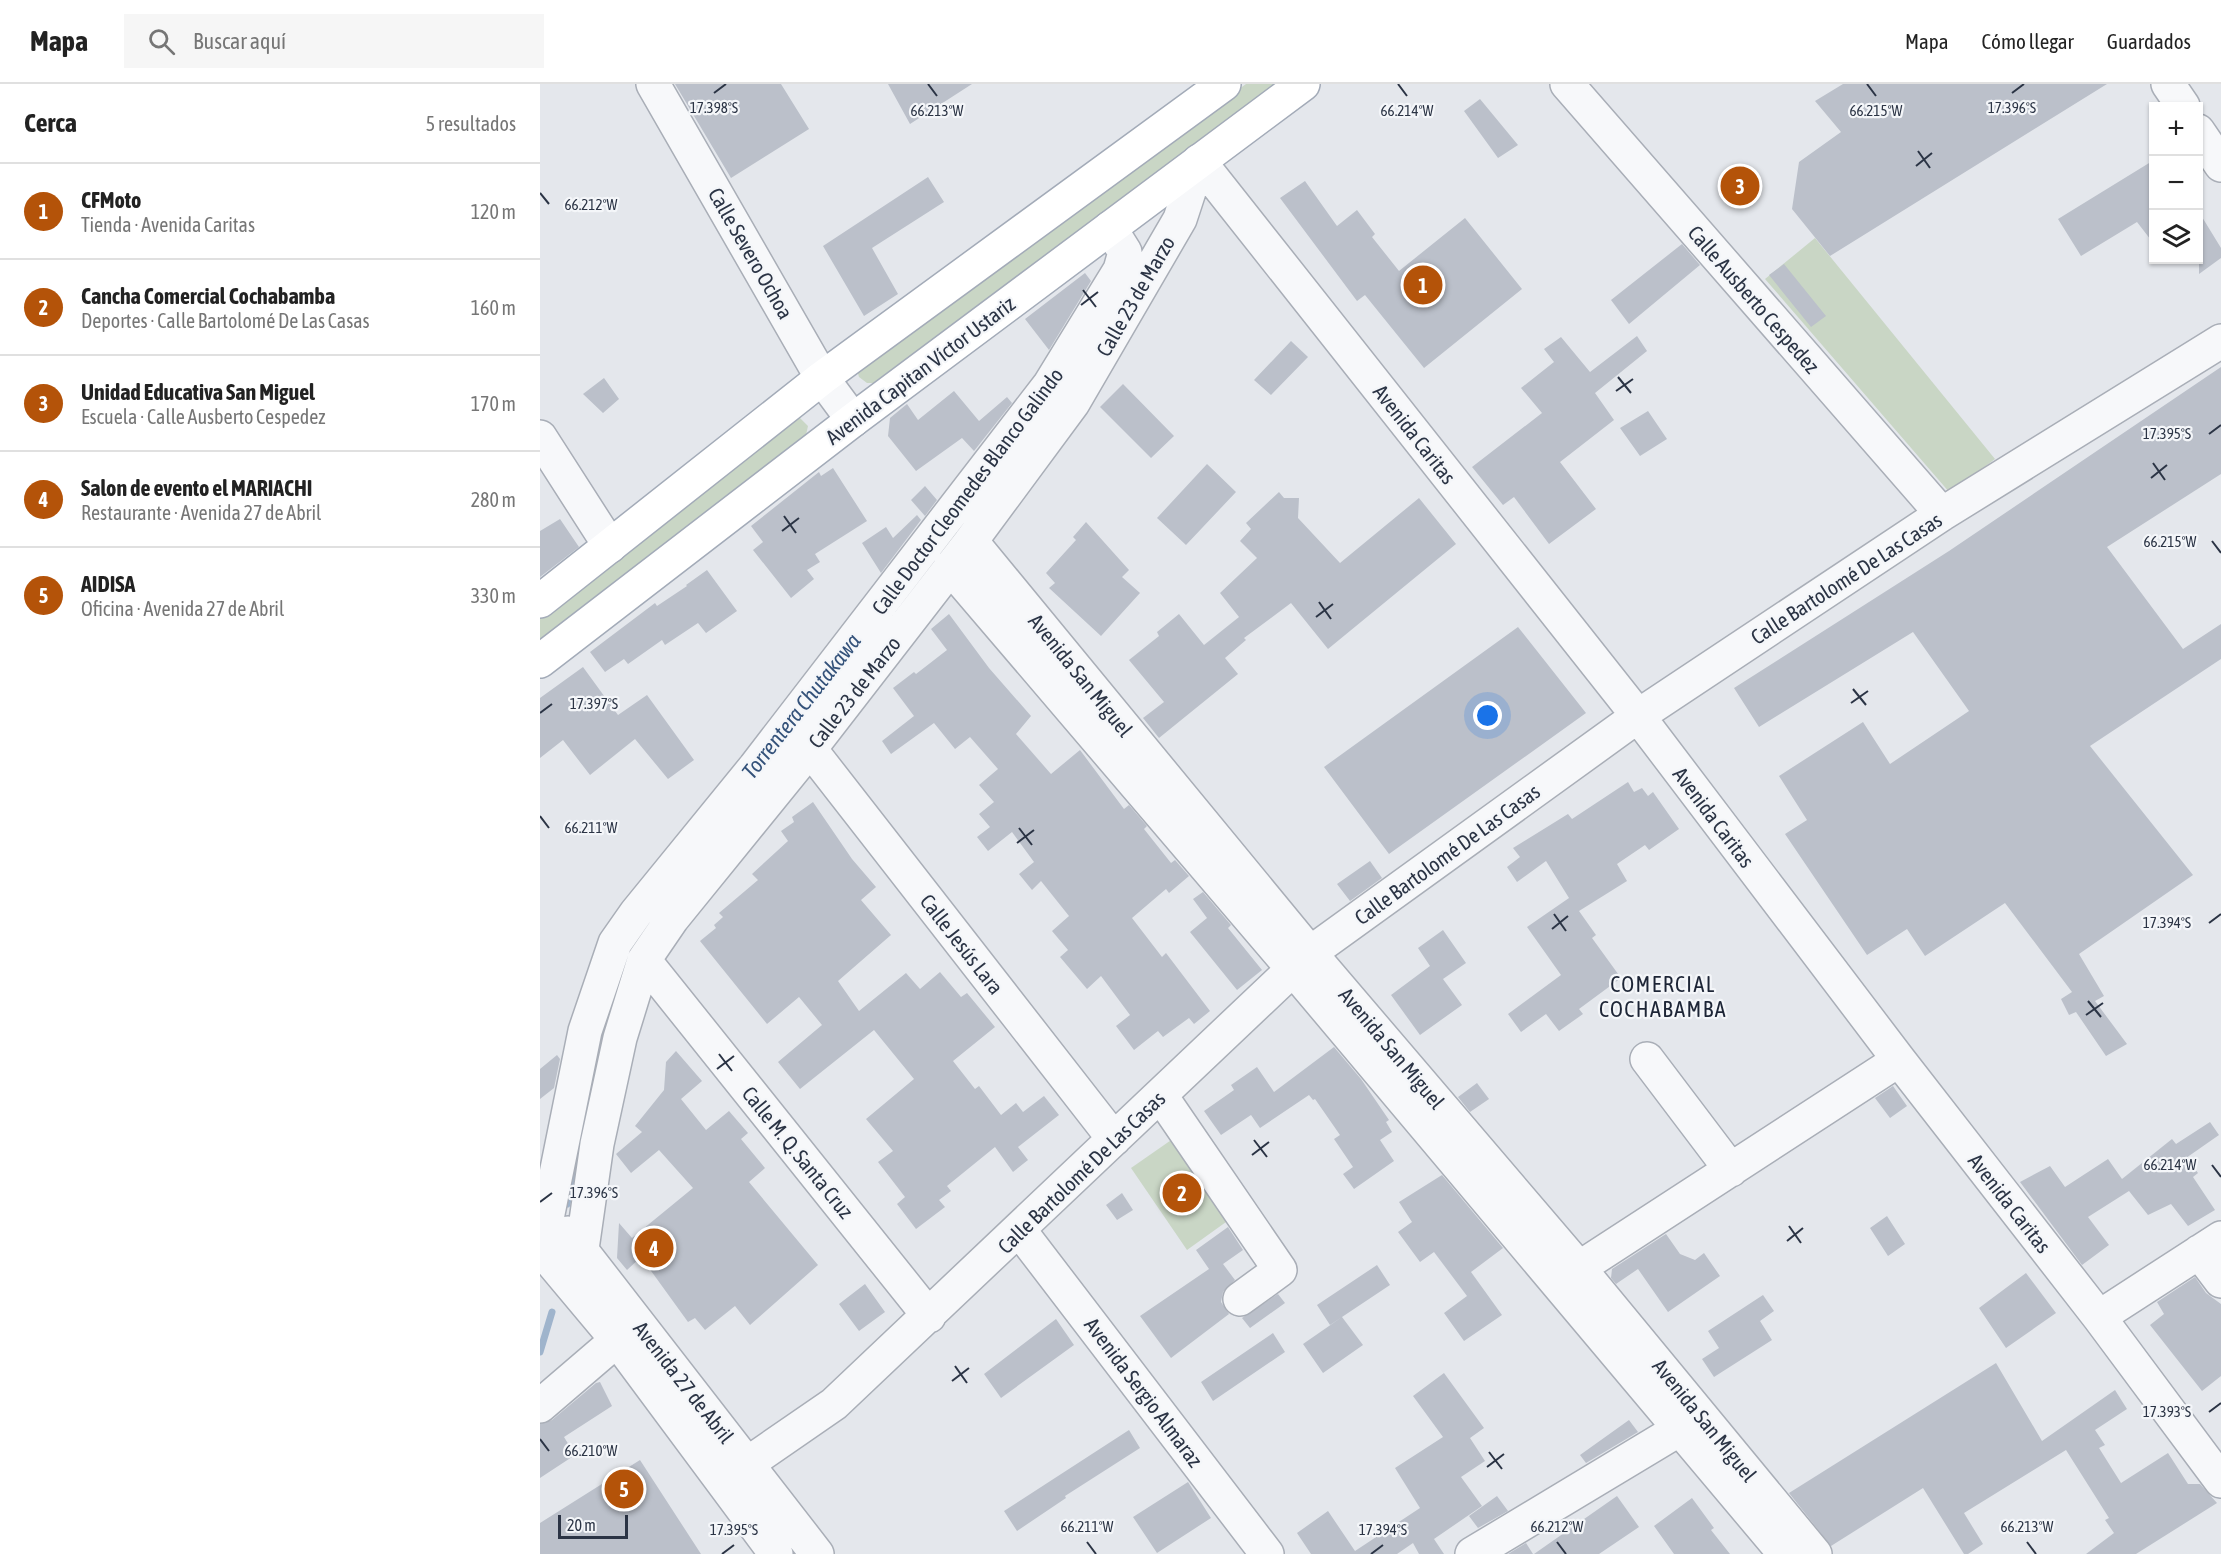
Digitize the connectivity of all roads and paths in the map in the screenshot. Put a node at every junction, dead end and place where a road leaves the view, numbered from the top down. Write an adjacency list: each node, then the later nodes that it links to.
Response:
1 (653, 84): 12 (street, Calle Severo Ochoa)
2 (1224, 84): 12 (main road)
3 (1303, 84): 8 (main road, Avenida Capitan Víctor Ustariz)
4 (1567, 84): 15 (street, Calle Ausberto Cespedez)
5 (2168, 84): 6 (street)
6 (2179, 102)
7 (2203, 137): 9 (street)
8 (1199, 161): 10 (main road, Avenida Capitan Víctor Ustariz); 16 (street, Calle 23 de Marzo); 21 (street, Avenida Caritas)
9 (2221, 165)
10 (1110, 228): 13 (main road, Avenida Capitan Víctor Ustariz); 30 (street, Calle Doctor Cleomedes Blanco Galindo)
11 (2221, 341): 15 (street, Calle Bartolomé De Las Casas)
12 (822, 378): 13 (street, Calle Severo Ochoa); 17 (main road)
13 (853, 420): 20 (main road, Avenida Capitan Víctor Ustariz)
14 (540, 437): 17 (street)
15 (1942, 514): 21 (street, Calle Bartolomé De Las Casas)
16 (971, 541): 18 (street, Calle 23 de Marzo); 24 (street, Avenida San Miguel)
17 (610, 546): 19 (main road)
18 (950, 567): 22 (street, Calle 23 de Marzo); 24 (street, Avenida San Miguel)
19 (540, 601)
20 (540, 661)
21 (1638, 716): 24 (street, Calle Bartolomé De Las Casas); 26 (street, Avenida Caritas)
22 (810, 749): 23 (street, Calle 23 de Marzo); 28 (street, Calle Jesús Lara)
23 (644, 960): 33 (street, Calle 23 de Marzo); 38 (street, Calle M. Q. Santa Cruz)
24 (1302, 961): 27 (street, Calle Bartolomé De Las Casas); 35 (street, Avenida San Miguel); 43 (street, Avenida San Miguel)
25 (1647, 1059): 29 (street)
26 (1899, 1060): 29 (street); 39 (street, Avenida Caritas)
27 (1161, 1096): 28 (street, Calle Bartolomé De Las Casas); 37 (street)
28 (1114, 1139): 31 (street, Calle Bartolomé De Las Casas)
29 (1731, 1170): 35 (street)
30 (545, 1205): 33 (street, Avenida 27 de Abril); 34 (street, Calle Doctor Cleomedes Blanco Galindo)
31 (1020, 1231): 38 (street, Calle Bartolomé De Las Casas); 48 (street, Avenida Sergio Almaraz)
32 (2210, 1245): 36 (street); 39 (street)
33 (582, 1249): 42 (street, Avenida 27 de Abril)
34 (540, 1250): 40 (street, Avenida 27 de Abril)
35 (1579, 1268): 51 (street, Avenida San Miguel)
36 (2221, 1281)
37 (1240, 1299)
38 (929, 1316): 44 (street, Calle Bartolomé De Las Casas)
39 (2099, 1317): 45 (street, Avenida Caritas)
40 (617, 1340): 41 (street); 42 (street, Avenida 27 de Abril)
41 (540, 1406)
42 (693, 1416): 44 (street, Avenida 27 de Abril); 46 (street, Avenida 27 de Abril)
43 (1678, 1430): 49 (street); 50 (street, Avenida San Miguel)
44 (747, 1464): 47 (street, Avenida 27 de Abril)
45 (2221, 1481)
46 (776, 1554)
47 (817, 1554)
48 (1267, 1554)
49 (1472, 1554)
50 (1785, 1554)
51 (1815, 1554)

